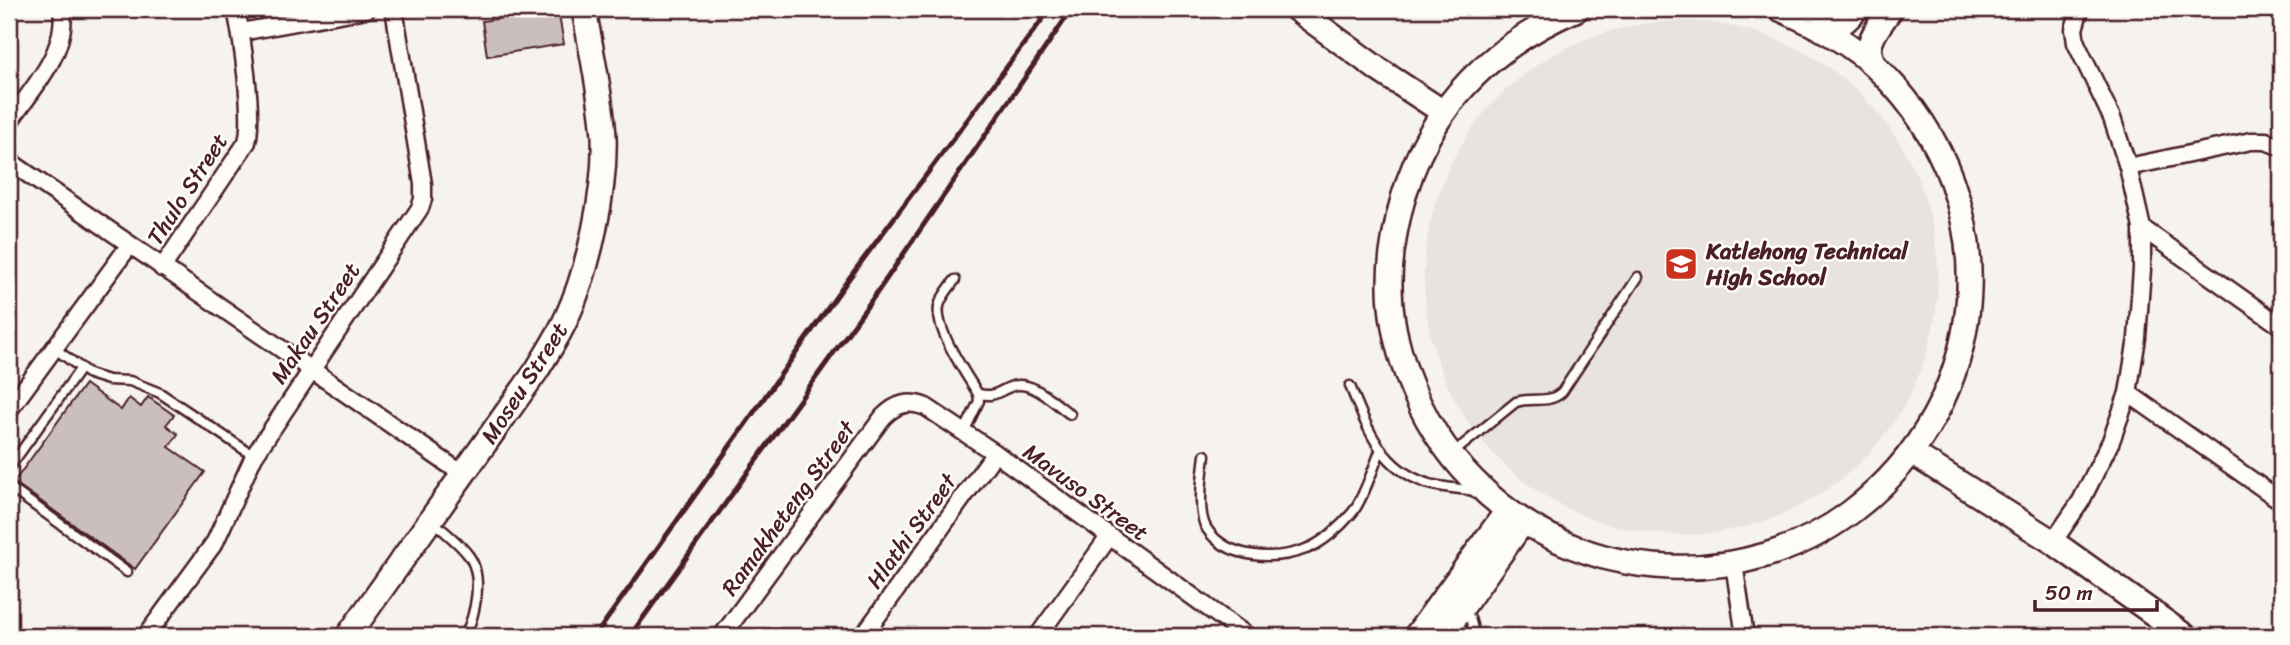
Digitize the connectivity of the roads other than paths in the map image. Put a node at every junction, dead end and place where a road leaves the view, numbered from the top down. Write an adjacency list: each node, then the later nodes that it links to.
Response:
1 (62, 9): 16 (street)
2 (236, 9): 13 (street, Thulo Street)
3 (367, 9): 13 (street)
4 (394, 9): 28 (street, Makau Street)
5 (584, 9): 43 (street, Moseu Street)
6 (1296, 9): 15 (street)
7 (1577, 9): 15 (street)
8 (1780, 9): 12 (street)
9 (1856, 9): 12 (street)
10 (1891, 9): 14 (street)
11 (2080, 9): 19 (street)
12 (1814, 23): 14 (street)
13 (241, 32): 22 (street, Thulo Street)
14 (1881, 72): 38 (street)
15 (1443, 112): 40 (street)
16 (9, 122)
17 (2281, 146): 19 (street)
18 (9, 161): 21 (street)
19 (2128, 167): 20 (street)
20 (2142, 228): 25 (street); 30 (street)
21 (129, 246): 22 (street); 26 (street, Thulo Street)
22 (162, 268): 28 (street)
23 (1637, 277): 40 (lane)
24 (955, 280): 31 (lane)
25 (2281, 326)
26 (54, 348): 27 (lane); 33 (street, Thulo Street)
27 (80, 368): 41 (lane); 42 (lane)
28 (310, 370): 41 (street, Makau Street); 43 (street)
29 (1350, 386): 36 (lane)
30 (2128, 393): 46 (street); 50 (street)
31 (978, 394): 34 (lane); 35 (lane)
32 (891, 408): 35 (street, Mavuso Street); 58 (street, Ramakheteng Street)
33 (9, 410)
34 (1070, 414)
35 (964, 432): 37 (street, Mavuso Street)
36 (1381, 449): 39 (lane); 45 (lane)
37 (995, 453): 49 (street, Mavuso Street); 59 (street, Hlathi Street)
38 (1913, 453): 50 (street); 51 (street)
39 (1205, 454)
40 (1450, 454): 45 (street)
41 (254, 456): 55 (street, Makau Street)
42 (9, 468)
43 (464, 475): 48 (street, Moseu Street)
44 (9, 487): 52 (lane)
45 (1485, 492): 47 (street)
46 (2281, 501)
47 (1515, 516): 51 (street); 53 (street); 62 (street)
48 (432, 520): 56 (street, Moseu Street); 57 (lane)
49 (1110, 537): 54 (street, Mavuso Street); 60 (street)
50 (2053, 542): 66 (street)
51 (1734, 564): 65 (street)
52 (127, 572)
53 (1462, 608): 63 (street); 64 (lane)
54 (1225, 630): 61 (street, Mavuso Street)
55 (146, 636)
56 (348, 636)
57 (465, 636)
58 (722, 636)
59 (863, 636)
60 (1038, 636)
61 (1247, 636)
62 (1416, 636)
63 (1442, 636)
64 (1475, 636)
65 (1745, 636)
66 (2185, 636)

